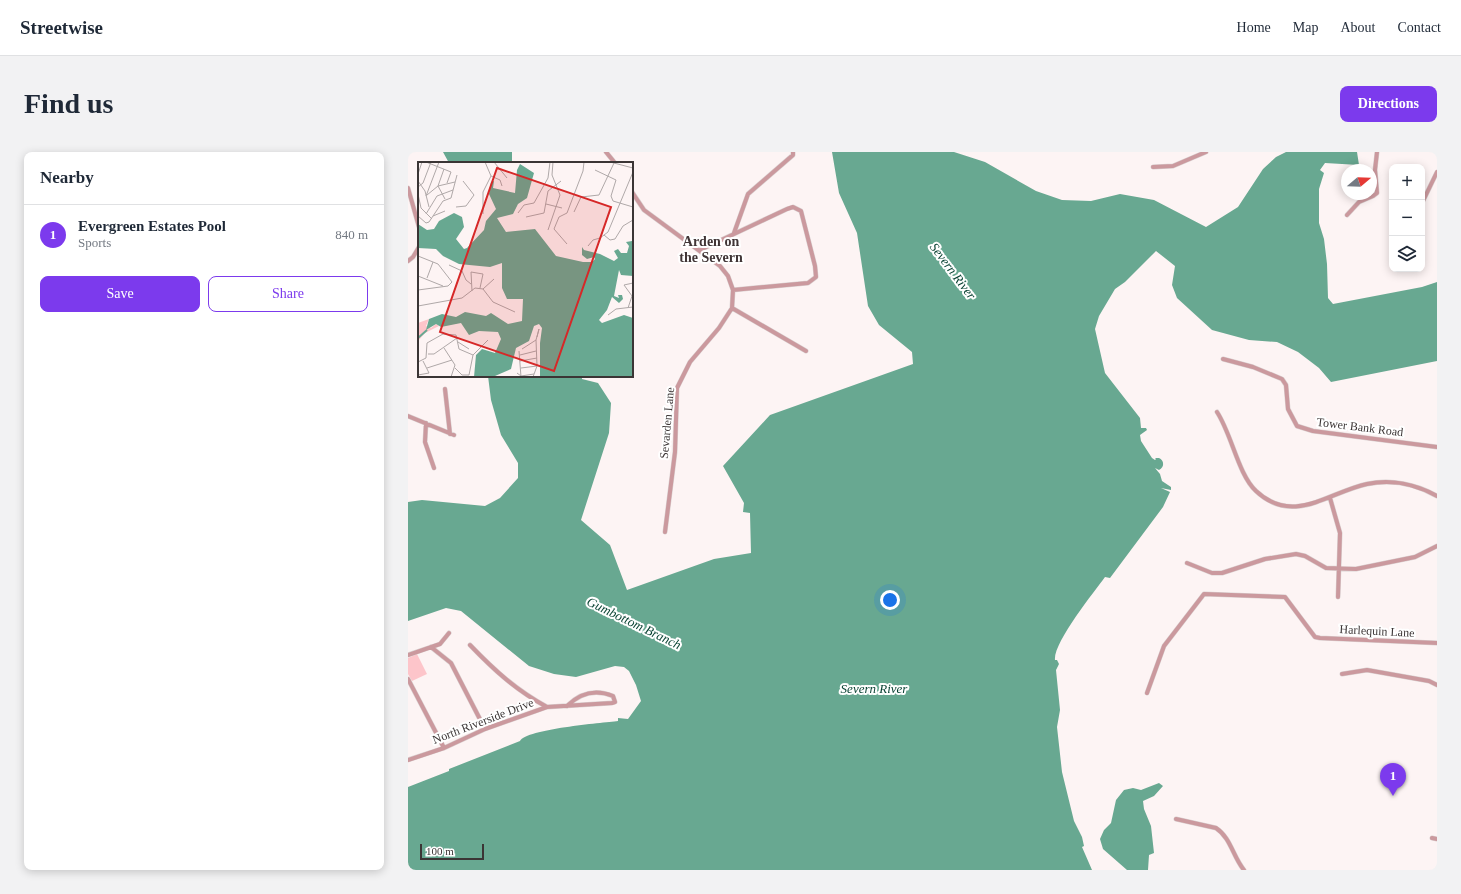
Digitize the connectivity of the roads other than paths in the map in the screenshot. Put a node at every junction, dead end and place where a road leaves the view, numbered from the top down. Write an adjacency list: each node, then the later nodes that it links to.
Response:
1 (606, 152): 5 (street)
2 (793, 152): 13 (street)
3 (1206, 152): 6 (street)
4 (1377, 152): 11 (street)
5 (614, 162)
6 (1153, 167)
7 (1437, 172): 10 (street)
8 (408, 188): 12 (street)
9 (633, 194): 15 (street)
10 (1423, 200)
11 (1346, 215)
12 (418, 224)
13 (734, 233): 15 (street); 17 (street)
14 (418, 249): 16 (street)
15 (700, 250): 17 (street)
16 (408, 261)
17 (733, 290): 18 (street)
18 (732, 308): 19 (street); 29 (street, Sevarden Lane)
19 (806, 351)
20 (1223, 359): 25 (street, Tower Bank Road)
21 (445, 389): 24 (street)
22 (1217, 412): 28 (street)
23 (408, 416): 24 (street)
24 (426, 424): 26 (street)
25 (1437, 447)
26 (434, 468)
27 (1437, 496): 28 (street)
28 (1330, 498): 32 (street)
29 (664, 532)
30 (1437, 546): 32 (street)
31 (1187, 563): 32 (street)
32 (1339, 569): 33 (street)
33 (1338, 596)
34 (449, 633): 37 (street)
35 (1437, 643): 42 (street, Harlequin Lane)
36 (470, 645): 44 (street)
37 (431, 647): 38 (street); 45 (street)
38 (408, 654)
39 (1342, 674): 41 (street)
40 (408, 679): 46 (street)
41 (1437, 685)
42 (1146, 693)
43 (567, 706): 43 (street, North Riverside Drive); 44 (street, North Riverside Drive)
44 (547, 707): 45 (street, North Riverside Drive)
45 (485, 729): 46 (street, North Riverside Drive)
46 (444, 748): 47 (street, North Riverside Drive)
47 (408, 760)
48 (1176, 819): 51 (street)
49 (1432, 838): 50 (street)
50 (1437, 838)
51 (1244, 870)

